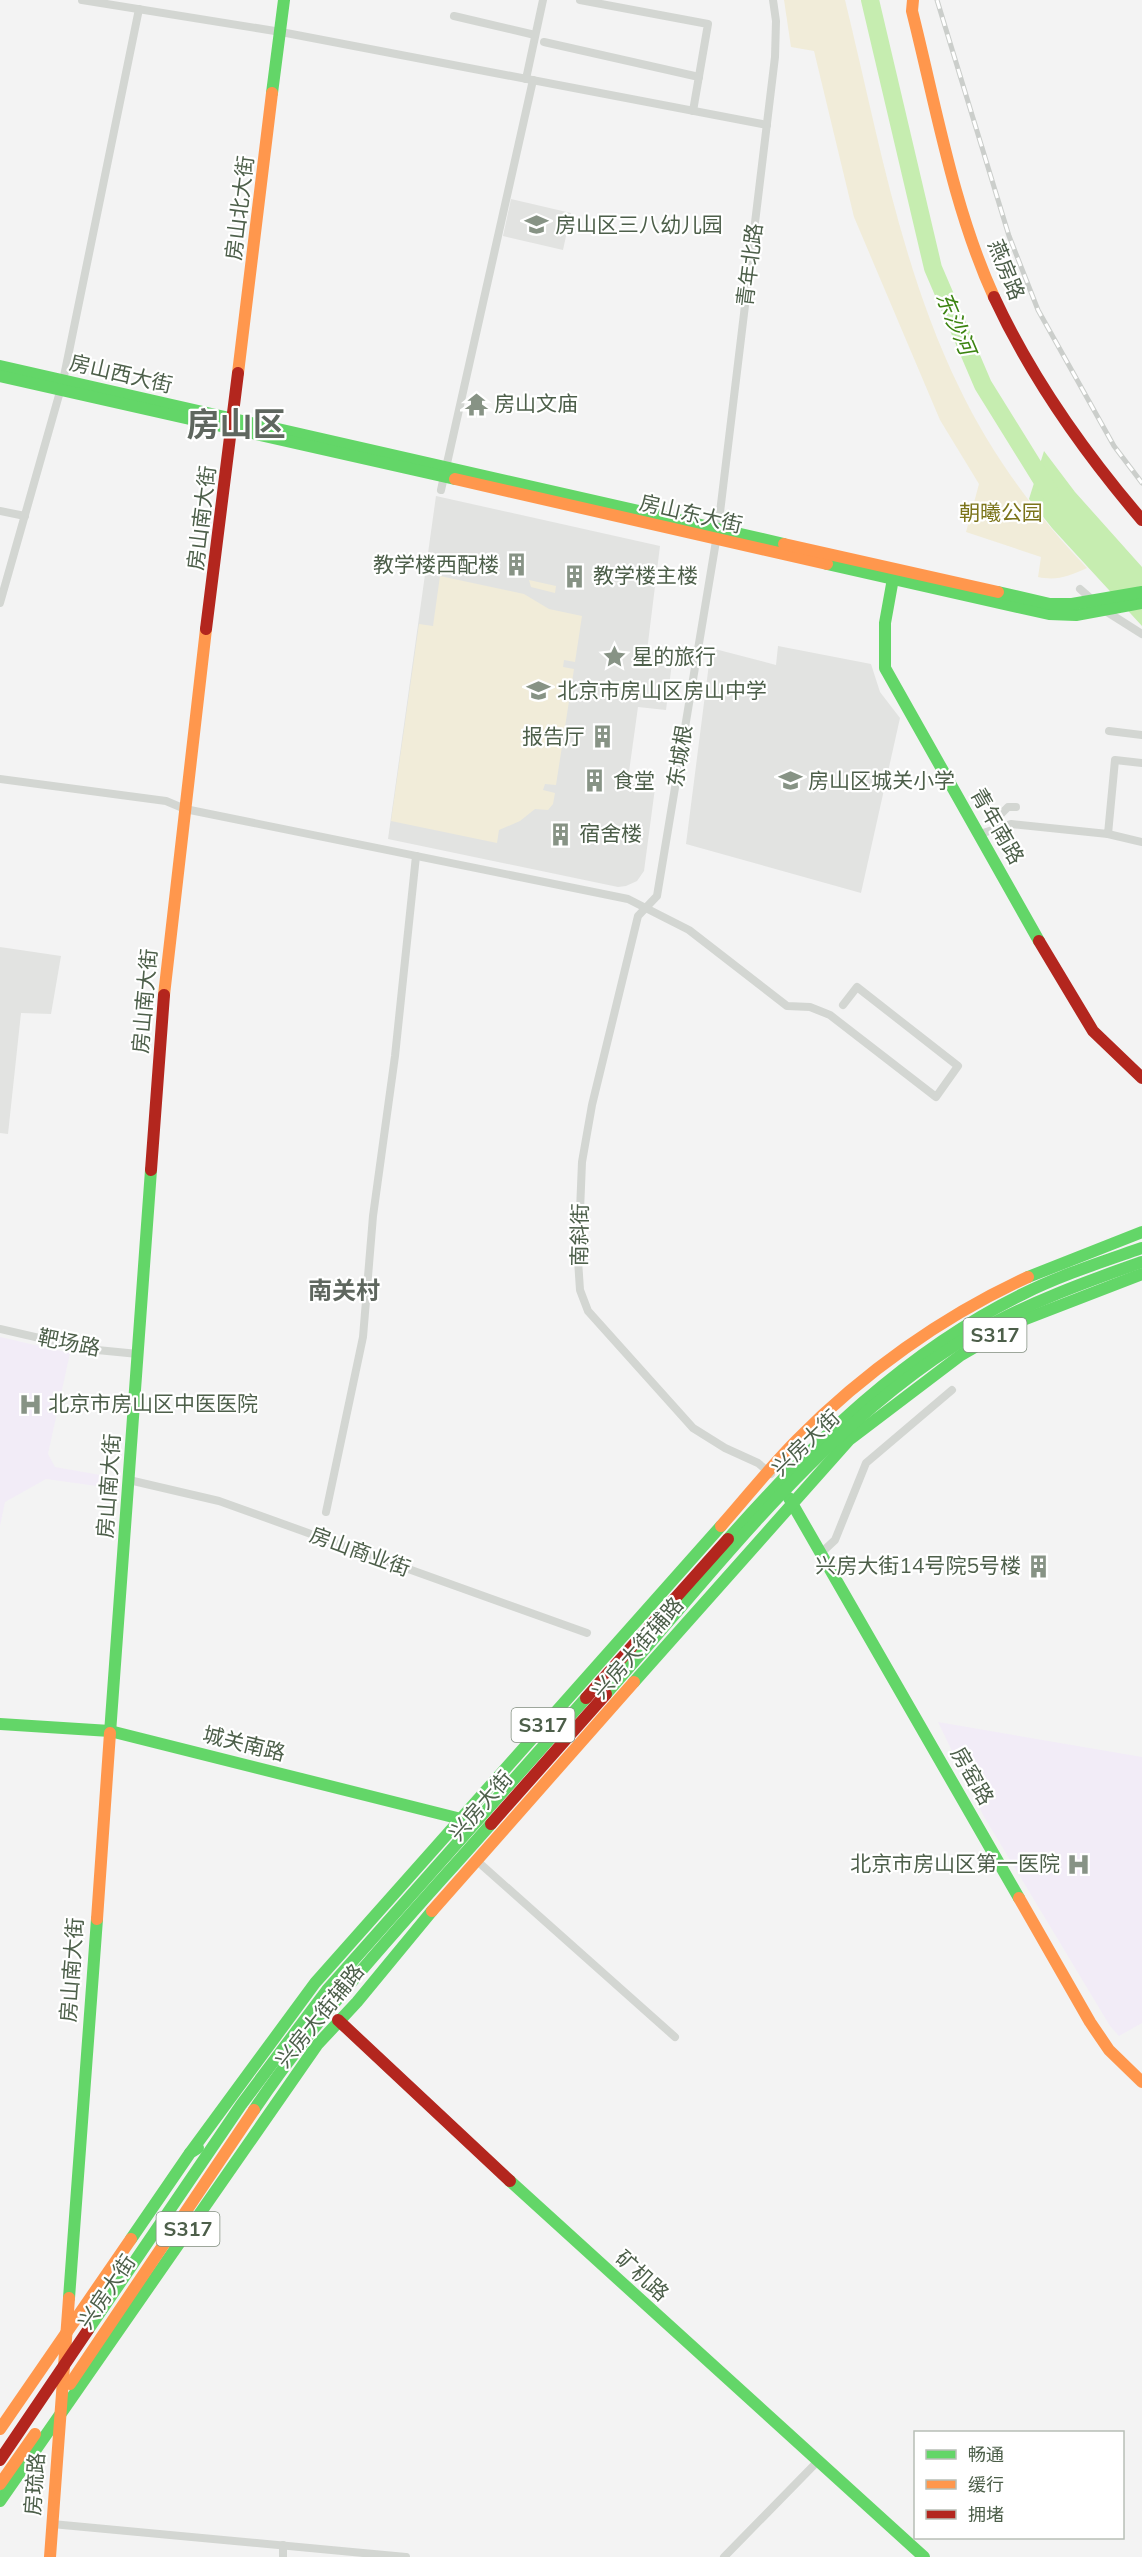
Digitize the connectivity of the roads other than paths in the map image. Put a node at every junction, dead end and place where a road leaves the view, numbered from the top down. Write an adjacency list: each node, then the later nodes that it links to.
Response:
1 (82, 0): 7 (street)
2 (284, 0): 9 (main road, 房山北大街)
3 (543, 0): 10 (street)
4 (579, 0): 12 (street)
5 (773, 0): 15 (street, 青年北路)
6 (914, 0): 23 (main road, 燕房路)
7 (139, 9): 9 (street); 18 (street)
8 (454, 16): 10 (street)
9 (281, 32): 13 (street); 19 (main road, 房山北大街)
10 (535, 35): 13 (street)
11 (544, 42): 12 (street)
12 (699, 77): 14 (street)
13 (530, 80): 14 (street); 20 (street)
14 (693, 111): 15 (street)
15 (767, 125): 24 (street, 青年北路)
16 (0, 366): 18 (main road, 房山西大街)
17 (0, 376): 18 (main road, 房山西大街)
18 (62, 385): 19 (main road, 房山西大街); 22 (street)
19 (233, 425): 20 (main road, 房山东大街); 39 (main road, 房山南大街)
20 (444, 478): 24 (main road, 房山东大街)
21 (0, 511): 22 (street)
22 (25, 516): 29 (street)
23 (1142, 520)
24 (717, 534): 25 (main road, 房山东大街); 45 (street, 东城根)
25 (893, 574): 28 (main road, 房山东大街); 32 (main road, 房山东大街); 41 (main road, 青年南路)
26 (1080, 589): 28 (street)
27 (1142, 592): 30 (main road, 房山东大街)
28 (1093, 601): 30 (main road, 房山东大街); 32 (street)
29 (0, 603)
30 (1114, 603): 31 (main road, 房山东大街); 32 (main road, 房山东大街)
31 (1142, 603)
32 (1104, 610): 33 (street)
33 (1142, 634)
34 (1109, 731): 35 (street)
35 (1142, 735)
36 (1142, 763): 42 (street)
37 (0, 779): 39 (street)
38 (1016, 807): 40 (street)
39 (185, 809): 44 (street); 55 (main road, 房山南大街)
40 (995, 829): 41 (street); 42 (street)
41 (980, 834): 47 (main road, 青年南路)
42 (1108, 834): 43 (street)
43 (1142, 842)
44 (416, 856): 45 (street); 65 (street)
45 (646, 907): 46 (street); 61 (street, 南斜街)
46 (843, 1005)
47 (1142, 1078)
48 (1142, 1232): 51 (main road); 54 (main road, 兴房大街 / S317)
49 (1142, 1248): 51 (main road, 兴房大街 / S317)
50 (1142, 1262): 58 (main road, 兴房大街 / S317)
51 (1096, 1264): 56 (main road, 兴房大街 / S317)
52 (1142, 1274): 60 (main road, 兴房大街辅路 / S317)
53 (0, 1329): 55 (street, 靶场路)
54 (932, 1331): 56 (main road); 59 (main road, 兴房大街 / S317)
55 (138, 1354): 62 (main road, 房山南大街)
56 (913, 1361): 58 (main road, 兴房大街 / S317)
57 (952, 1390): 66 (street)
58 (873, 1400): 59 (main road); 60 (main road); 63 (main road, 兴房大街 / S317)
59 (840, 1401): 61 (main road, 兴房大街 / S317)
60 (866, 1428): 64 (main road, 兴房大街辅路 / S317)
61 (767, 1471): 63 (street, 南斜街); 72 (main road, 兴房大街 / S317)
62 (129, 1480): 69 (street, 房山商业街); 71 (main road, 房山南大街)
63 (781, 1486): 64 (main road, 房窑路); 68 (main road, 兴房大街 / S317); 73 (main road, 兴房大街 / S317)
64 (792, 1503): 66 (main road, 房窑路); 67 (main road, 兴房大街辅路 / S317)
65 (326, 1512)
66 (821, 1553): 81 (main road, 房窑路)
67 (706, 1599): 68 (main road); 74 (main road, 兴房大街辅路 / S317)
68 (686, 1604): 76 (main road, 兴房大街 / S317)
69 (587, 1634)
70 (0, 1724): 71 (main road, 城关南路)
71 (110, 1731): 72 (main road, 城关南路); 85 (main road, 房山南大街)
72 (459, 1818): 73 (main road, 城关南路); 83 (main road, 兴房大街 / S317)
73 (476, 1822): 82 (main road, 兴房大街 / S317)
74 (476, 1860): 75 (main road, 兴房大街辅路 / S317); 79 (street)
75 (417, 1927): 76 (main road); 78 (main road, 兴房大街辅路 / S317)
76 (388, 1941): 77 (main road, 兴房大街 / S317)
77 (342, 1994): 80 (main road); 84 (main road, 兴房大街 / S317)
78 (338, 2020): 80 (main road, 兴房大街辅路 / S317); 89 (main road, 矿机路)
79 (675, 2037)
80 (317, 2045): 86 (main road, 兴房大街辅路 / S317)
81 (1142, 2082)
82 (224, 2129): 83 (main road, 兴房大街 / S317); 84 (main road, 兴房大街 / S317)
83 (190, 2153): 85 (main road, 兴房大街 / S317)
84 (171, 2219): 88 (main road, 兴房大街 / S317); 90 (main road, 兴房大街 / S317)
85 (66, 2334): 86 (main road, 房山南大街); 87 (main road, 兴房大街 / S317)
86 (60, 2414): 91 (main road, S317); 92 (main road, 房琉路)
87 (0, 2429)
88 (0, 2460)
89 (818, 2461): 97 (street); 98 (main road, 矿机路)
90 (0, 2484)
91 (0, 2501)
92 (52, 2524): 93 (street); 94 (main road, 房琉路)
93 (284, 2545): 95 (street); 96 (street)
94 (50, 2557)
95 (283, 2557)
96 (406, 2557)
97 (724, 2557)
98 (924, 2557)

